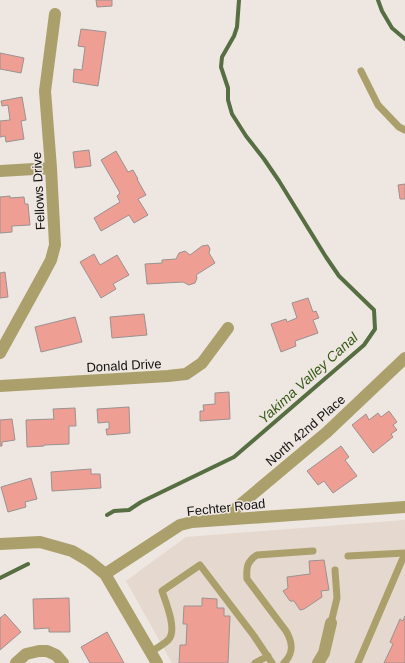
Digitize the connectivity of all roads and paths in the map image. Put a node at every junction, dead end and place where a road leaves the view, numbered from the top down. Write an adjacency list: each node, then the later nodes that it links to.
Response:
1 (55, 14): 4 (street, Fellows Drive)
2 (361, 71): 3 (lane)
3 (405, 130)
4 (51, 168): 5 (street); 7 (street, Fellows Drive)
5 (0, 170)
6 (228, 328): 9 (street, Donald Drive)
7 (0, 353)
8 (405, 358): 11 (street, North 42nd Place)
9 (0, 386)
10 (405, 507): 11 (street, Fechter Road)
11 (222, 520): 18 (street, Fechter Road)
12 (0, 544): 18 (street)
13 (313, 551): 27 (lane)
14 (405, 553): 15 (lane)
15 (348, 556)
16 (405, 556): 29 (lane)
17 (335, 570): 19 (lane)
18 (105, 574): 20 (street)
19 (331, 623): 28 (street)
20 (151, 652): 21 (lane); 24 (street)
21 (268, 656): 25 (lane); 26 (lane)
22 (16, 663): 23 (street)
23 (64, 663)
24 (157, 663)
25 (255, 663)
26 (272, 663)
27 (284, 663)
28 (318, 663)
29 (358, 663)

